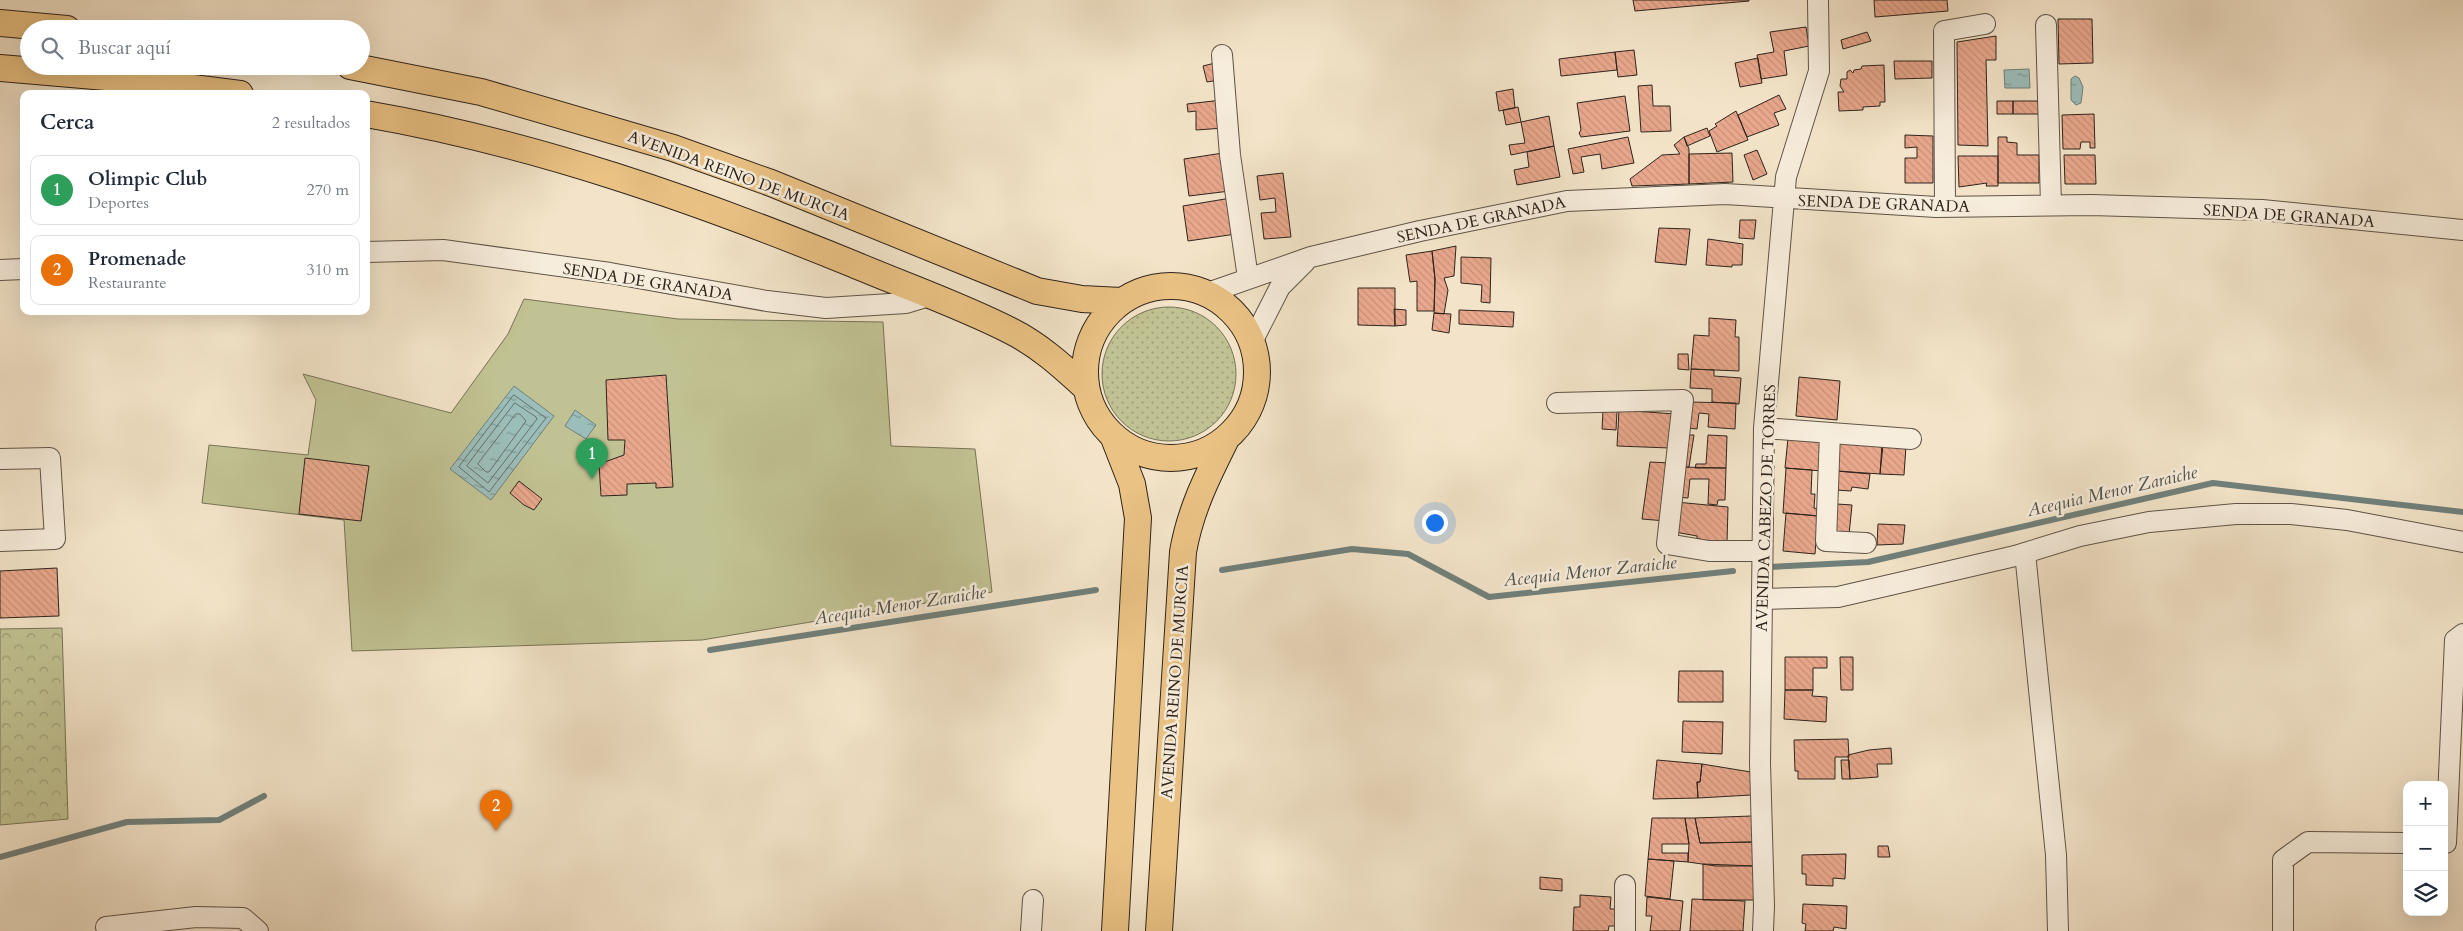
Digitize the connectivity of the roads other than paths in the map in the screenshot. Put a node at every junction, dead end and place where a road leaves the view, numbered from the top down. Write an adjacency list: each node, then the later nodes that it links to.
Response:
1 (1818, 0): 13 (street, AVENIDA CABEZO DE TORRES)
2 (0, 23): 4 (main road)
3 (1984, 24): 15 (street)
4 (20, 25)
5 (2046, 25): 14 (street)
6 (1222, 55): 21 (street)
7 (0, 68): 8 (main road)
8 (20, 70)
9 (370, 70): 24 (main road, AVENIDA REINO DE MURCIA)
10 (82, 75): 11 (main road)
11 (208, 90)
12 (370, 115): 23 (main road)
13 (1784, 199): 15 (street, SENDA DE GRANADA); 18 (street, SENDA DE GRANADA); 28 (street, AVENIDA CABEZO DE TORRES)
14 (2051, 206): 15 (street, SENDA DE GRANADA); 16 (street, SENDA DE GRANADA)
15 (1945, 207)
16 (2463, 230)
17 (370, 252): 23 (street, SENDA DE GRANADA)
18 (1311, 257): 21 (street, SENDA DE GRANADA); 25 (street, SENDA DE GRANADA)
19 (20, 269): 20 (street)
20 (0, 270)
21 (1248, 278): 22 (street, SENDA DE GRANADA)
22 (1208, 293): 24 (main road); 25 (main road)
23 (929, 296): 26 (main road)
24 (1120, 301): 26 (main road)
25 (1253, 340): 32 (main road)
26 (1085, 387): 30 (main road)
27 (1557, 403): 37 (street)
28 (1764, 428): 29 (street); 37 (street, AVENIDA CABEZO DE TORRES)
29 (1830, 433): 31 (street); 36 (street)
30 (1114, 438): 32 (main road); 48 (main road)
31 (1911, 439)
32 (1225, 441): 49 (main road, AVENIDA REINO DE MURCIA)
33 (0, 459): 34 (street)
34 (0, 541)
35 (2463, 542): 38 (street)
36 (1866, 543)
37 (1762, 551): 39 (street, AVENIDA CABEZO DE TORRES)
38 (2025, 553): 39 (street); 52 (street)
39 (1762, 599): 51 (street, AVENIDA CABEZO DE TORRES)
40 (2463, 634): 41 (street)
41 (2447, 826)
42 (2403, 843): 53 (street)
43 (1625, 885): 50 (street)
44 (1033, 900): 47 (street)
45 (106, 927): 46 (street)
46 (258, 931)
47 (1031, 931)
48 (1115, 931)
49 (1159, 931)
50 (1625, 931)
51 (1763, 931)
52 (2058, 931)
53 (2283, 931)

